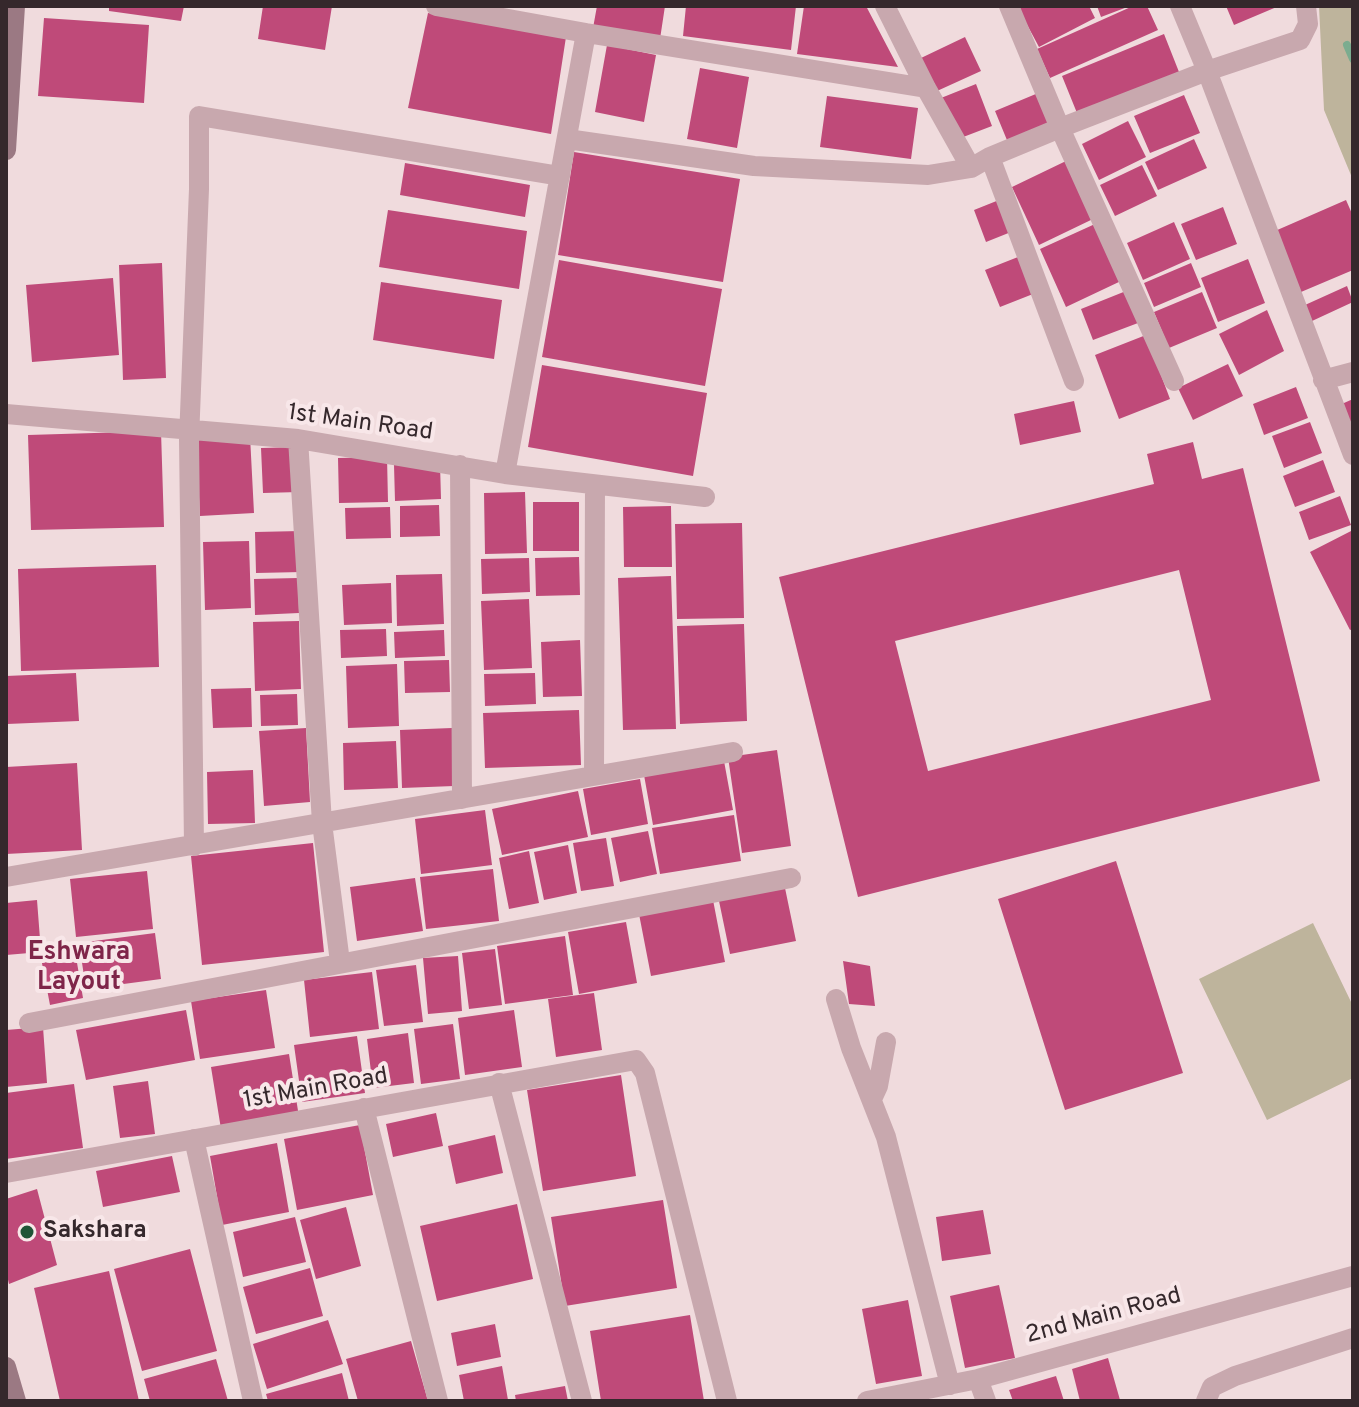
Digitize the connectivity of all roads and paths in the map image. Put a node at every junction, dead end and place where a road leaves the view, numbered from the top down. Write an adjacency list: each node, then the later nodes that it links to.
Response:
1 (15, 6): 12 (street)
2 (436, 6): 7 (street)
3 (885, 6): 9 (street)
4 (1009, 6): 10 (street)
5 (1180, 6): 8 (street)
6 (1306, 6): 8 (street)
7 (586, 33): 9 (street); 11 (street)
8 (1207, 71): 10 (street); 17 (street)
9 (926, 88): 14 (street)
10 (1060, 128): 13 (street); 19 (street)
11 (567, 139): 14 (street); 15 (street)
12 (6, 150)
13 (990, 157): 14 (street); 18 (street)
14 (971, 168)
15 (560, 176): 21 (street); 25 (street)
16 (1353, 372): 17 (street)
17 (1323, 380): 23 (street)
18 (1074, 381)
19 (1174, 381)
20 (6, 414): 21 (street, 1st Main Road)
21 (190, 431): 22 (street, 1st Main Road); 32 (street)
22 (298, 439): 24 (street, 1st Main Road); 31 (street)
23 (1353, 455)
24 (460, 465): 25 (street, 1st Main Road); 30 (street)
25 (505, 474): 26 (street, 1st Main Road)
26 (595, 485): 27 (street, 1st Main Road); 29 (street)
27 (705, 497)
28 (733, 752): 29 (street)
29 (594, 775): 30 (street)
30 (462, 799): 31 (street)
31 (322, 823): 32 (street); 35 (street)
32 (194, 846): 33 (street)
33 (6, 877)
34 (791, 878): 35 (street)
35 (340, 962): 37 (street)
36 (836, 999): 40 (street)
37 (29, 1023)
38 (886, 1042): 40 (street)
39 (499, 1083): 41 (street, 1st Main Road); 52 (street); 53 (street, 1st Main Road)
40 (872, 1099): 48 (street)
41 (364, 1108): 42 (street, 1st Main Road); 51 (street)
42 (194, 1139): 43 (street, 1st Main Road); 50 (street)
43 (6, 1173)
44 (1353, 1276): 47 (street, 2nd Main Road)
45 (1353, 1338): 56 (street)
46 (6, 1367): 49 (street)
47 (978, 1379): 48 (street, 2nd Main Road); 55 (street)
48 (950, 1385): 54 (street, 2nd Main Road)
49 (16, 1401)
50 (253, 1401)
51 (438, 1401)
52 (582, 1401)
53 (727, 1401)
54 (867, 1401)
55 (986, 1401)
56 (1206, 1401)

